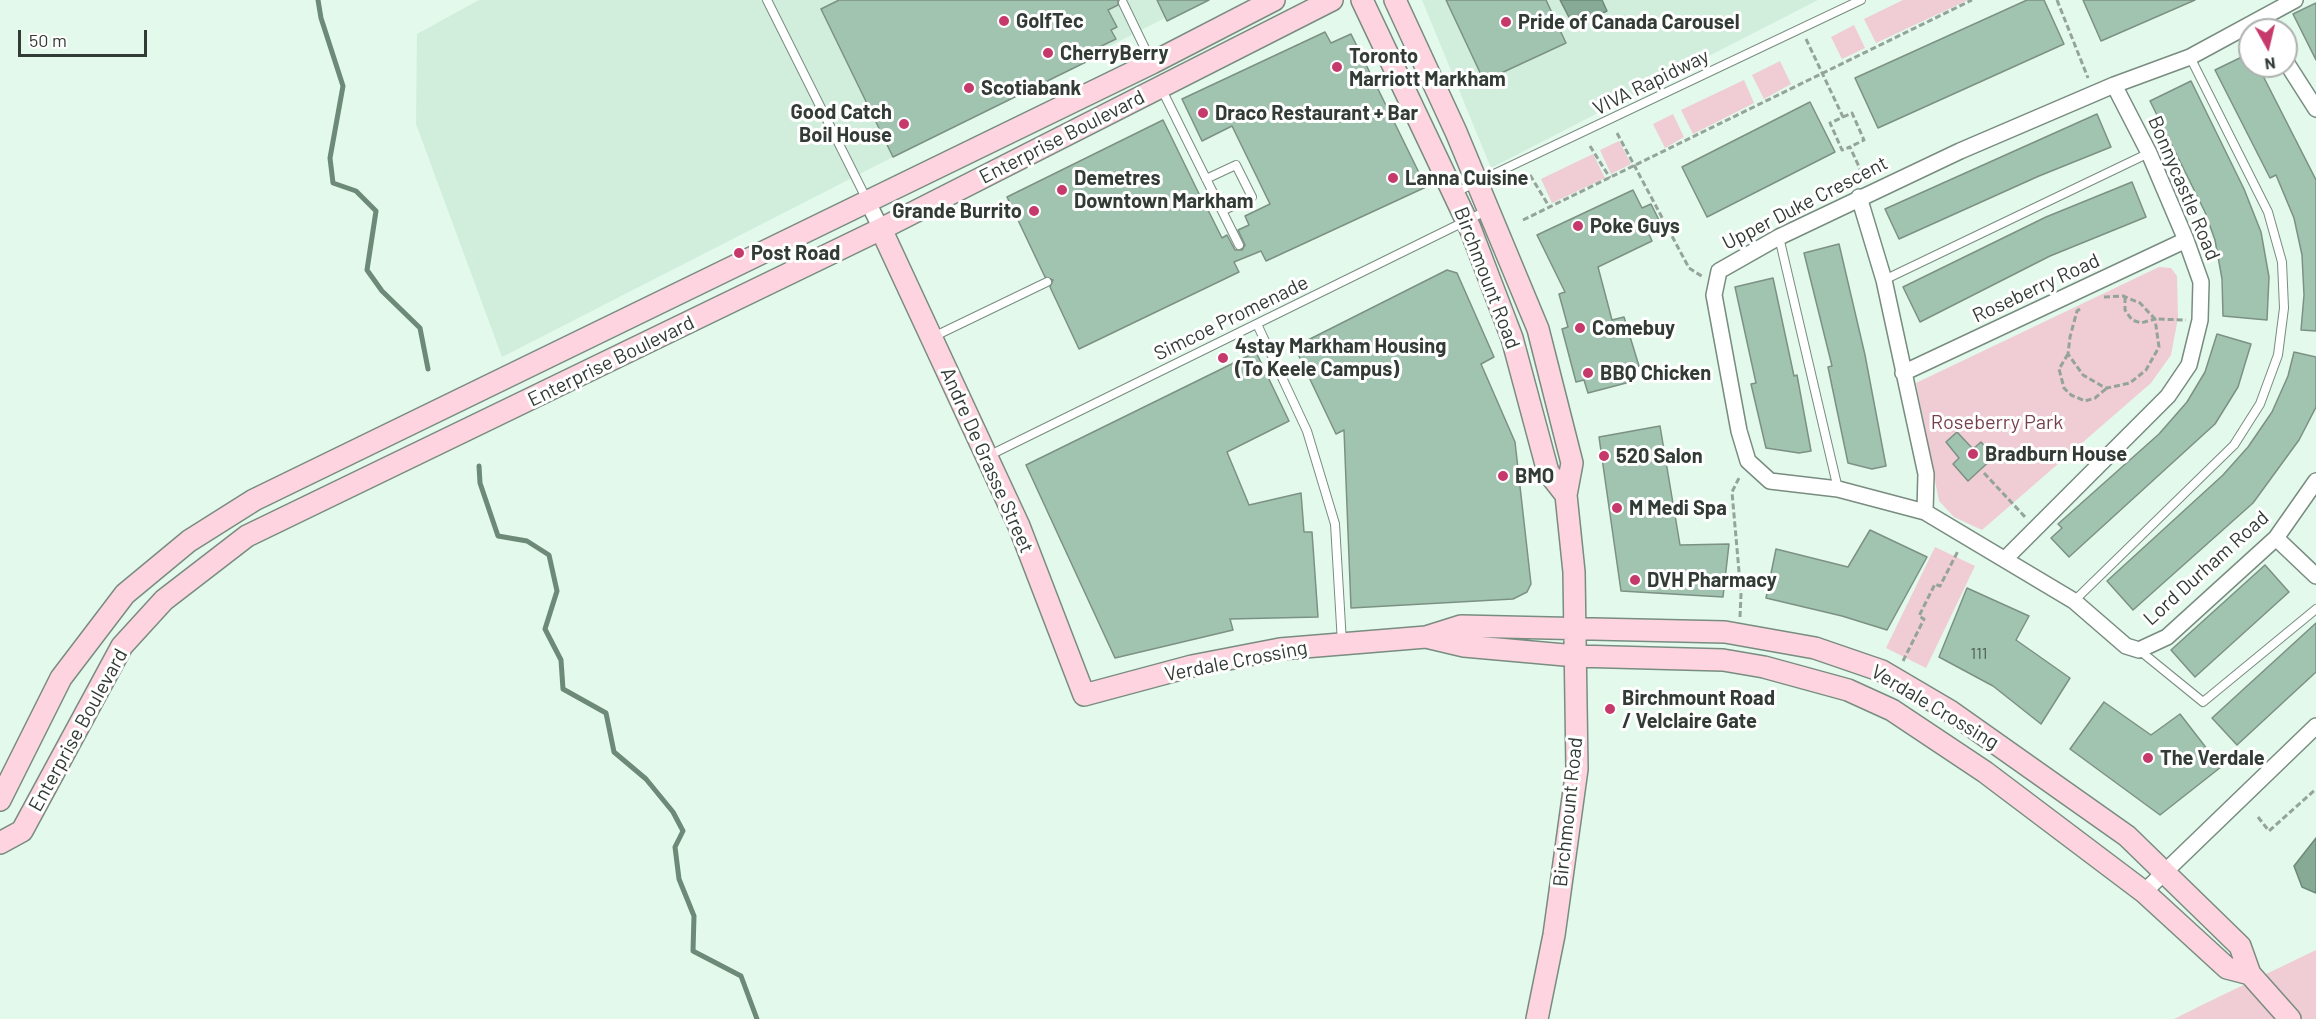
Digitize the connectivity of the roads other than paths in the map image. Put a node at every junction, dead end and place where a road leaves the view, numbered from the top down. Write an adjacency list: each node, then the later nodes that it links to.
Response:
1 (769, 0): 23 (lane)
2 (1274, 0): 12 (main road, Enterprise Boulevard)
3 (1332, 0): 15 (main road, Enterprise Boulevard)
4 (1362, 0): 20 (main road, Birchmount Road)
5 (1395, 0): 19 (main road, Birchmount Road)
6 (1862, 0): 19 (lane, VIVA Rapidway)
7 (2295, 0): 9 (street, Upper Duke Crescent)
8 (1123, 3): 12 (lane)
9 (2266, 18)
10 (2238, 36): 11 (street, Upper Duke Crescent)
11 (2190, 57): 14 (street, Upper Duke Crescent); 45 (lane)
12 (1152, 63): 23 (main road, Enterprise Boulevard)
13 (2296, 78): 16 (street)
14 (2114, 85): 17 (street, Bonnycastle Road); 21 (street, Upper Duke Crescent)
15 (1160, 87): 18 (lane); 28 (main road, Enterprise Boulevard)
16 (2316, 109)
17 (2149, 153): 30 (street, Bonnycastle Road); 32 (lane)
18 (1206, 179): 22 (lane); 26 (lane)
19 (1478, 182): 20 (lane, VIVA Rapidway); 25 (main road, Birchmount Road)
20 (1454, 193): 27 (main road, Birchmount Road)
21 (1865, 194): 29 (street, Upper Duke Crescent); 32 (street)
22 (1216, 200): 24 (lane); 26 (lane)
23 (868, 202): 28 (street); 54 (main road, Enterprise Boulevard)
24 (1205, 205)
25 (1490, 209): 27 (lane, Simcoe Promenade); 40 (main road, Birchmount Road)
26 (1222, 211): 31 (lane)
27 (1467, 222): 34 (lane, Simcoe Promenade); 40 (main road, Birchmount Road)
28 (881, 229): 35 (main road, Andre De Grasse Street); 55 (main road, Enterprise Boulevard)
29 (1779, 237): 39 (lane); 39 (street, Upper Duke Crescent)
30 (2186, 240): 36 (street, Roseberry Road); 43 (street, Bonnycastle Road)
31 (1239, 245)
32 (1884, 280): 36 (street)
33 (1047, 282): 35 (lane)
34 (1257, 324): 37 (lane, Simcoe Promenade); 49 (lane)
35 (932, 337): 37 (main road, Andre De Grasse Street)
36 (1903, 373): 41 (street)
37 (987, 456): 52 (main road, Andre De Grasse Street)
38 (2316, 481): 42 (street, Lord Durham Road)
39 (1838, 489): 41 (street)
40 (1566, 495): 47 (main road, Birchmount Road)
41 (1925, 512): 43 (street)
42 (2276, 538): 44 (street); 50 (street, Lord Durham Road)
43 (2005, 559): 45 (street)
44 (2316, 576)
45 (2074, 601): 50 (street)
46 (2316, 609): 50 (lane)
47 (1576, 630): 48 (main road, Verdale Crossing); 51 (main road, Birchmount Road); 56 (main road, Verdale Crossing)
48 (1426, 637): 49 (main road, Verdale Crossing); 51 (main road, Verdale Crossing)
49 (1342, 644): 52 (main road, Verdale Crossing)
50 (2139, 650)
51 (1576, 656): 57 (main road, Verdale Crossing); 59 (main road, Birchmount Road)
52 (1084, 695)
53 (2316, 726): 56 (street)
54 (0, 800)
55 (0, 843)
56 (2164, 872): 57 (street); 58 (main road, Verdale Crossing)
57 (2144, 892): 58 (main road, Verdale Crossing)
58 (2250, 974): 60 (main road, Verdale Crossing)
59 (1537, 1019)
60 (2290, 1019)

